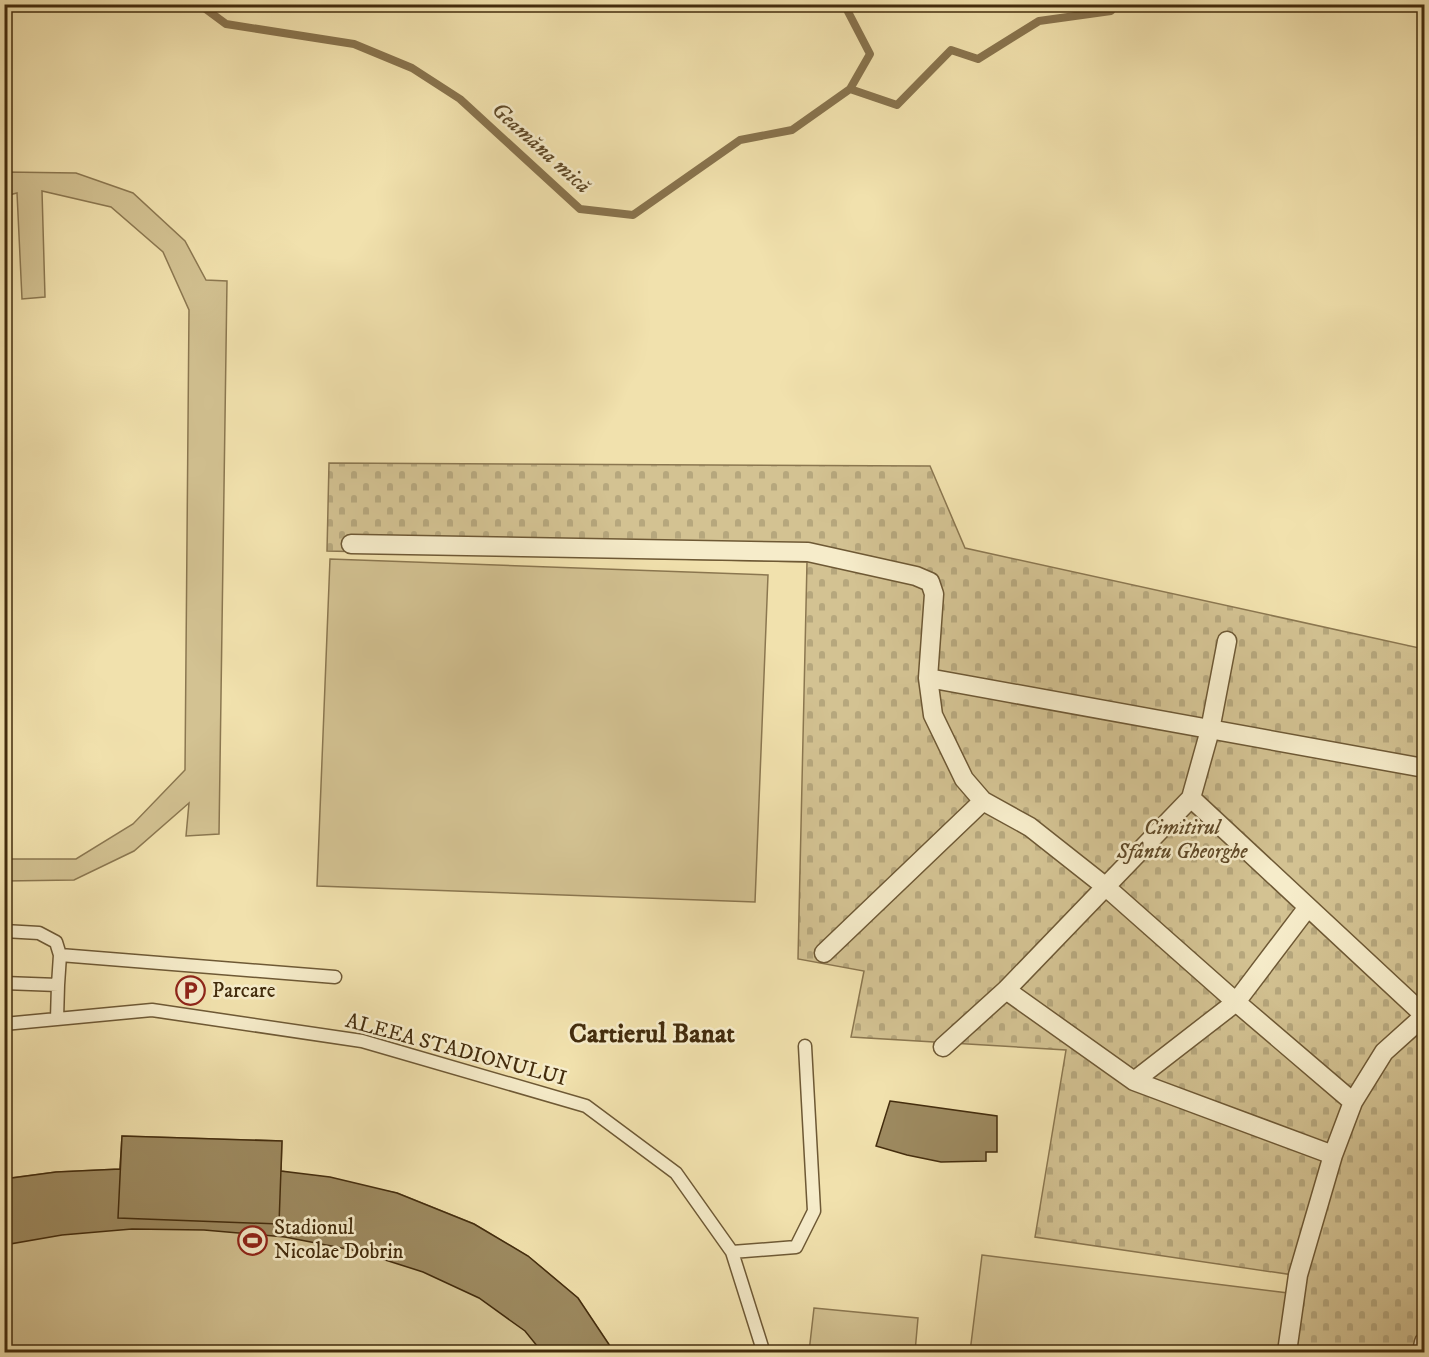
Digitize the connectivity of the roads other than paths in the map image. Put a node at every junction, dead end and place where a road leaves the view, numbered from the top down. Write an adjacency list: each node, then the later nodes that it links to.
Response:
1 (351, 544): 3 (street)
2 (1227, 641): 4 (street)
3 (928, 678): 4 (street); 7 (street)
4 (1210, 730): 5 (street); 6 (street)
5 (1425, 768)
6 (1191, 798): 8 (street); 9 (street)
7 (983, 801): 8 (street); 11 (street)
8 (1106, 887): 16 (street); 17 (street)
9 (1308, 908): 17 (street); 18 (street)
10 (4, 931): 12 (lane)
11 (824, 953)
12 (60, 955): 13 (lane); 15 (lane)
13 (335, 977)
14 (4, 983): 15 (lane)
15 (57, 985): 19 (lane)
16 (1006, 990): 22 (street); 23 (street)
17 (1236, 1002): 23 (street); 24 (street)
18 (1425, 1016): 24 (street)
19 (57, 1019): 20 (lane, ALEEA STADIONULUI); 26 (lane, ALEEA STADIONULUI)
20 (4, 1024)
21 (805, 1046): 26 (lane)
22 (943, 1047)
23 (1134, 1081): 25 (street)
24 (1353, 1102): 25 (street)
25 (1333, 1155): 29 (street)
26 (732, 1252): 28 (lane, ALEEA STADIONULUI)
27 (1425, 1342): 30 (street)
28 (762, 1353)
29 (1287, 1353)
30 (1422, 1353)

